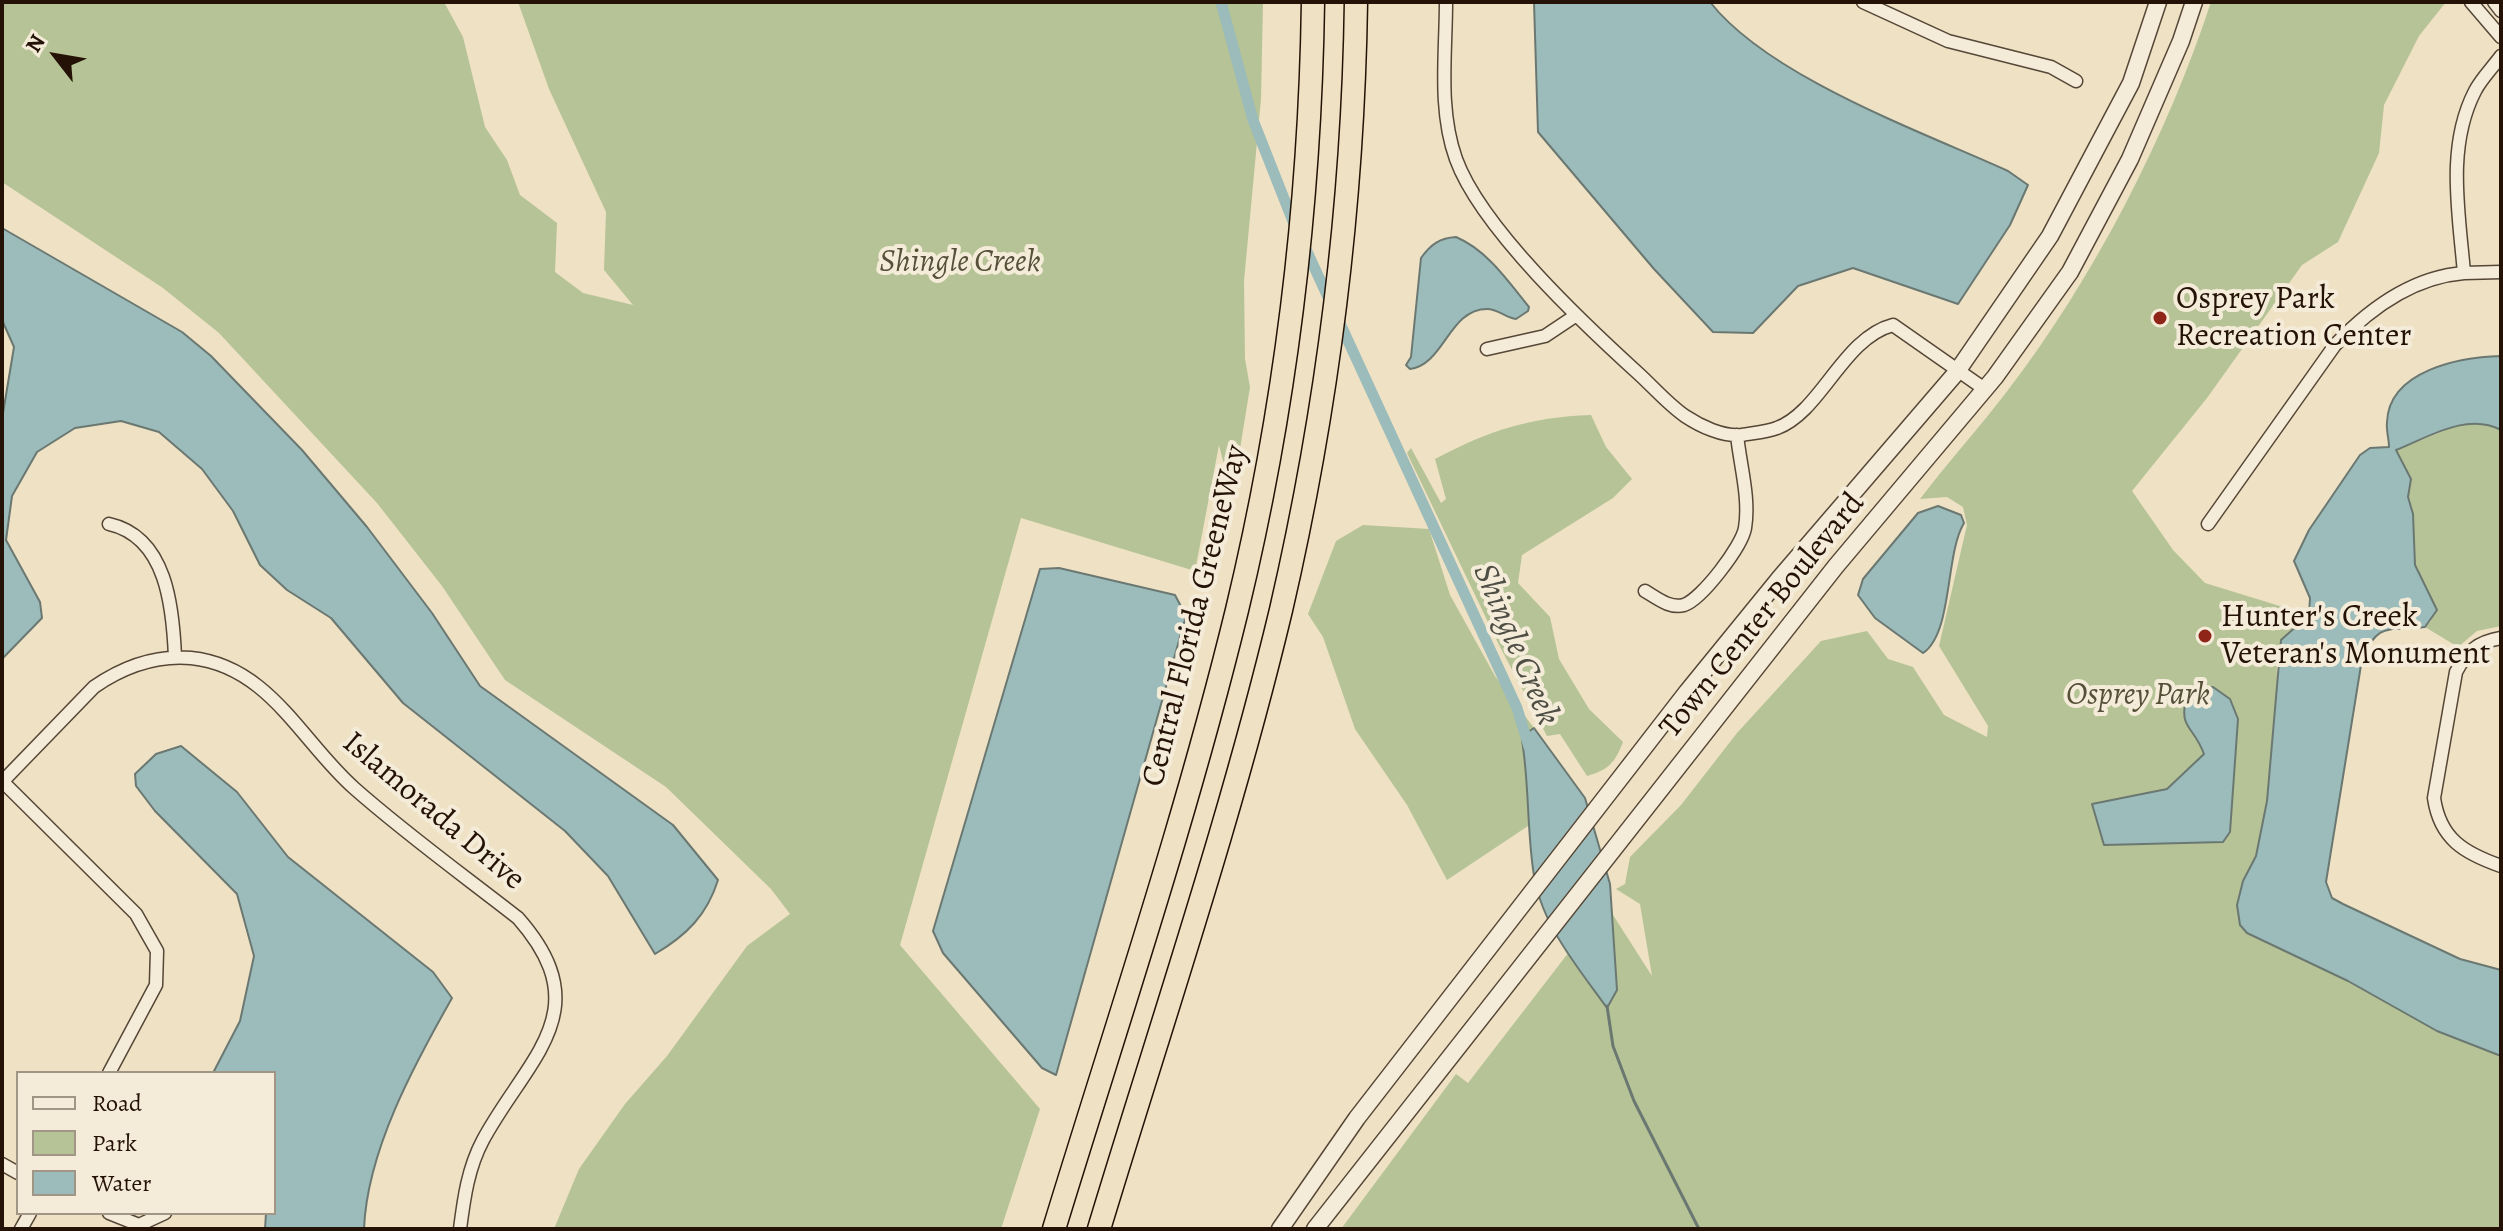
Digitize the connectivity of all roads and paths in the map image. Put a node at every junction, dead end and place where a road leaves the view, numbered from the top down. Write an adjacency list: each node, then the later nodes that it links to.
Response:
1 (1313, 2): 31 (highway, Central Florida GreeneWay)
2 (1356, 2): 32 (highway)
3 (1446, 2): 15 (street)
4 (1863, 2): 12 (street)
5 (2158, 2): 17 (street, Town Center Boulevard)
6 (2194, 2): 18 (street, Town Center Boulevard)
7 (2471, 2): 10 (street)
8 (2494, 2): 9 (street)
9 (2501, 11)
10 (2501, 37)
11 (2501, 56): 14 (street)
12 (2076, 81)
13 (2501, 272): 14 (street)
14 (2464, 273): 21 (street)
15 (1575, 316): 16 (street); 19 (street)
16 (1487, 349)
17 (1956, 373): 18 (street); 19 (street); 33 (street, Town Center Boulevard)
18 (1986, 390): 34 (street, Town Center Boulevard)
19 (1737, 435): 22 (street)
20 (109, 524): 24 (street)
21 (2208, 524)
22 (1645, 591)
23 (2501, 638): 26 (street)
24 (175, 657): 25 (street, Islamorada Drive); 30 (street, Islamorada Drive)
25 (2, 782): 27 (street)
26 (2501, 866)
27 (110, 1071)
28 (114, 1215): 29 (street)
29 (161, 1215)
30 (460, 1229)
31 (1054, 1229)
32 (1099, 1229)
33 (1280, 1229)
34 (1315, 1229)

